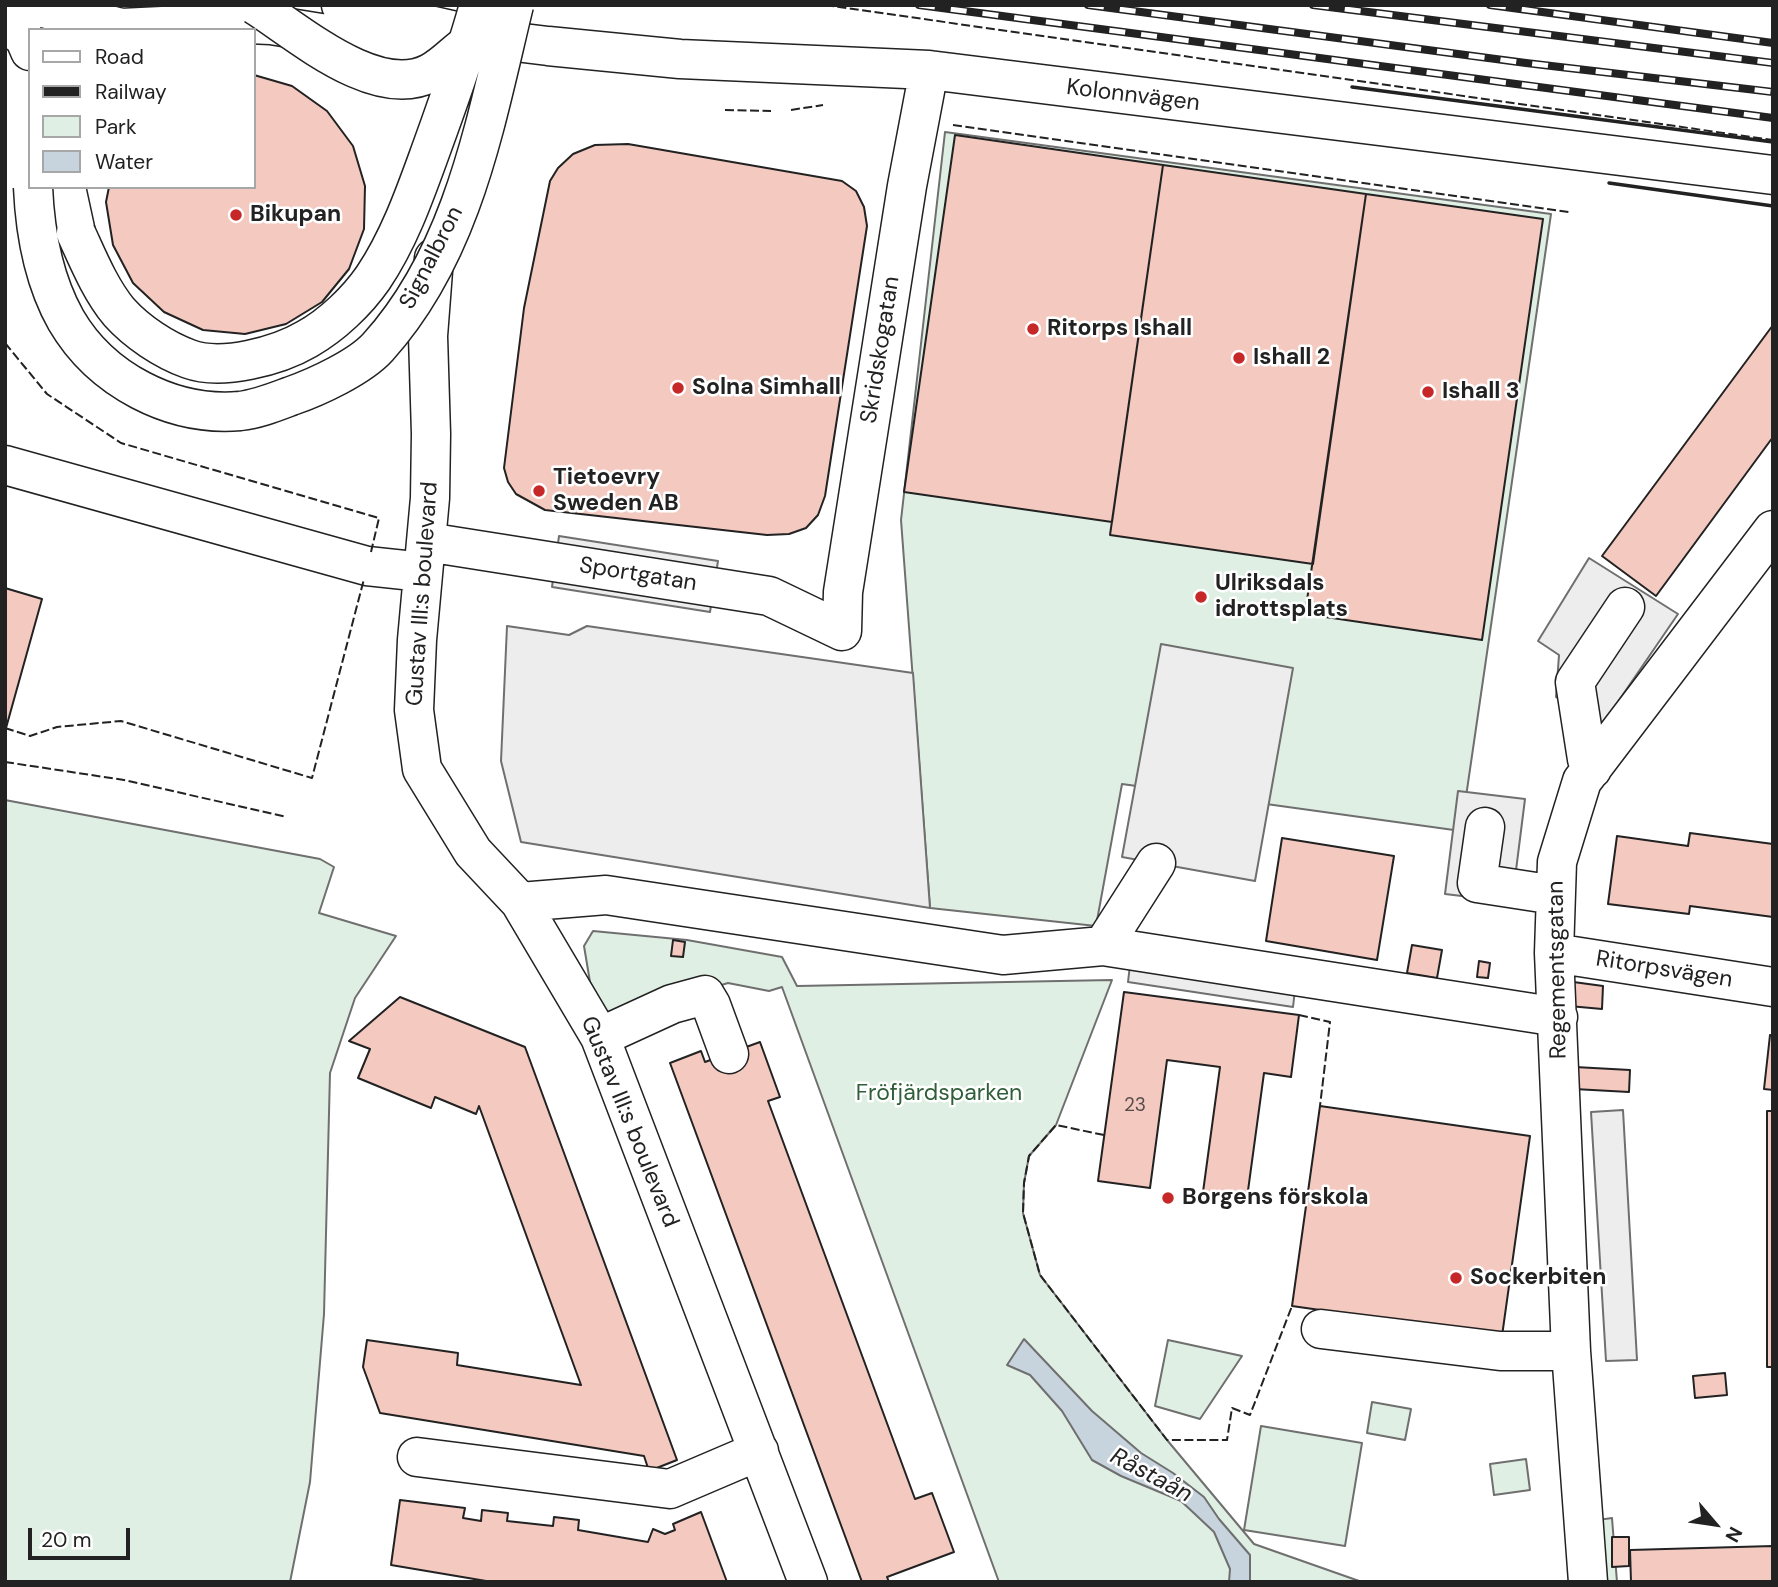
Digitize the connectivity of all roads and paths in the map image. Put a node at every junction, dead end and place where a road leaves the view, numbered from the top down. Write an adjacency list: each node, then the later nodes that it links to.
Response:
1 (255, 5): 8 (street, bridge)
2 (341, 5): 8 (street, Kolonnvägen)
3 (514, 5): 12 (street, Signalbron, bridge)
4 (58, 14): 6 (street, Kolonnvägen)
5 (5, 24): 9 (street)
6 (116, 28)
7 (138, 28): 8 (street, Kolonnvägen)
8 (479, 29): 10 (street, Kolonnvägen); 13 (street, Signalbron, bridge); 16 (street, Gustav III:s boulevard)
9 (28, 47)
10 (929, 70): 11 (street, Kolonnvägen); 18 (street, Skridskogatan)
11 (1773, 175)
12 (33, 189)
13 (66, 189)
14 (5, 465): 16 (street, Sportgatan)
15 (1773, 530): 19 (street, Regementsgatan)
16 (425, 557): 18 (street, Sportgatan); 23 (street, Gustav III:s boulevard)
17 (1625, 607): 19 (street)
18 (842, 631)
19 (1592, 769): 22 (street, Regementsgatan)
20 (1485, 827): 22 (street)
21 (1156, 863): 24 (street)
22 (1555, 895): 25 (street, Regementsgatan)
23 (520, 902): 24 (street); 28 (street, Gustav III:s boulevard)
24 (1103, 946): 27 (street)
25 (1554, 953): 26 (street, Ritorpsvägen); 27 (street, Regementsgatan)
26 (1773, 987)
27 (1558, 1017): 31 (street, Regementsgatan)
28 (600, 1037): 29 (street); 32 (street, Gustav III:s boulevard)
29 (729, 1054)
30 (1321, 1329): 31 (street)
31 (1572, 1351): 35 (street, Regementsgatan)
32 (759, 1451): 33 (street); 34 (street, Gustav III:s boulevard)
33 (417, 1457)
34 (808, 1582)
35 (1588, 1582)

